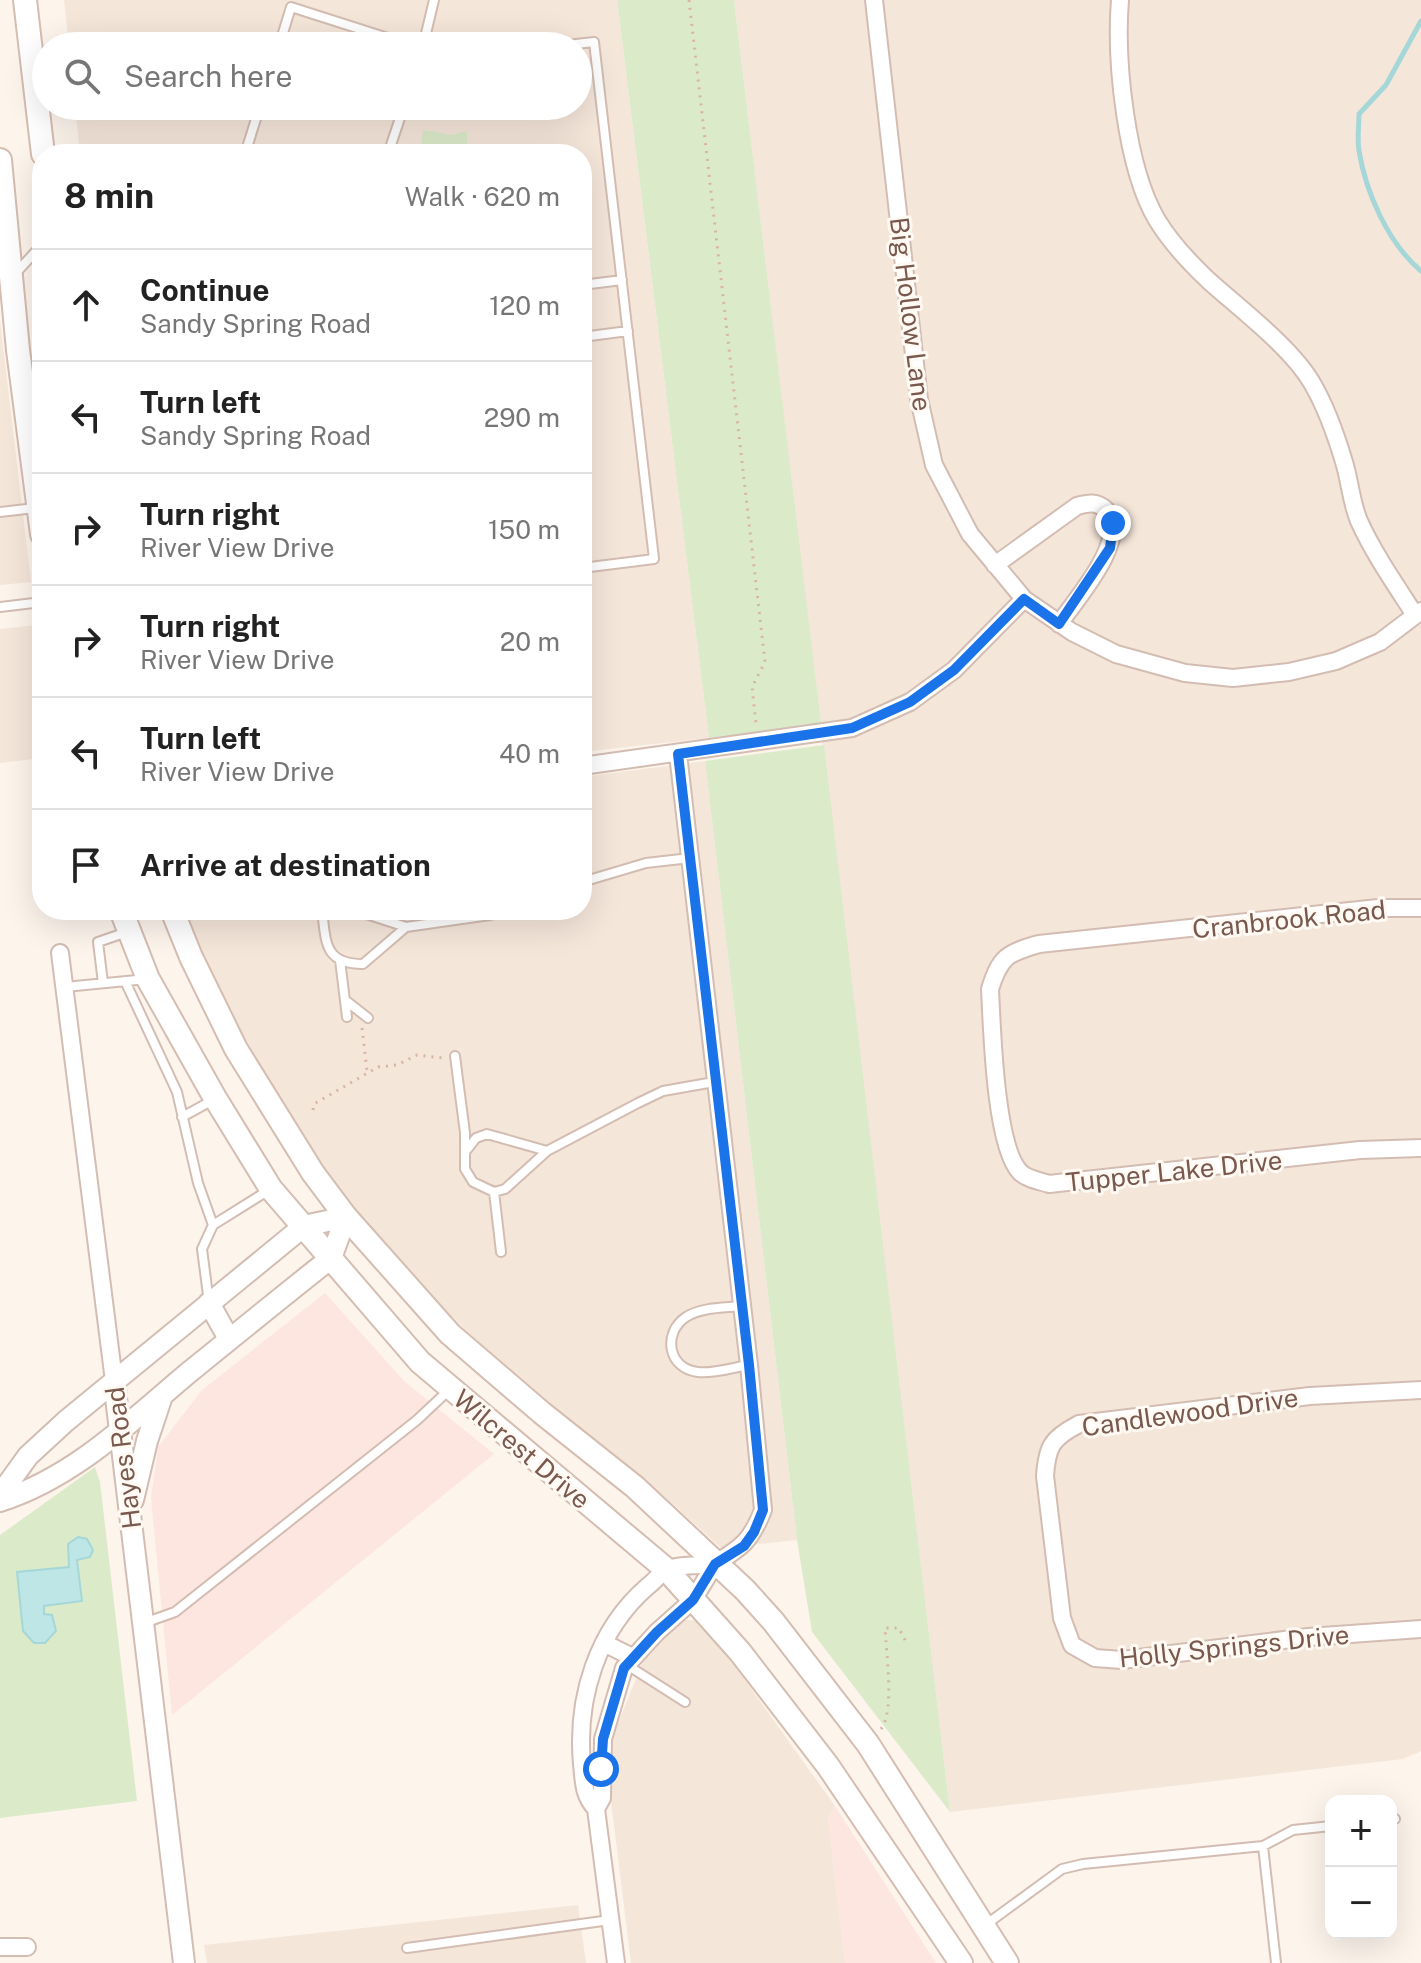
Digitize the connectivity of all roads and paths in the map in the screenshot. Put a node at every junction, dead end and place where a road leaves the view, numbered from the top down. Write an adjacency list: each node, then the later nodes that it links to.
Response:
1 (25, 0): 10 (main road)
2 (434, 0): 8 (lane)
3 (689, 0): 34 (path)
4 (874, 0): 27 (street, Big Hollow Lane)
5 (1120, 0): 32 (street)
6 (283, 32): 7 (lane)
7 (369, 32)
8 (426, 32)
9 (592, 42): 20 (lane)
10 (32, 60)
11 (39, 120): 14 (main road)
12 (256, 120): 15 (lane)
13 (399, 120): 16 (lane)
14 (42, 144)
15 (248, 144)
16 (391, 144)
17 (0, 160): 19 (main road)
18 (32, 254): 19 (lane)
19 (5, 277): 24 (main road)
20 (622, 280): 21 (lane); 22 (lane)
21 (592, 284)
22 (628, 331): 23 (lane); 28 (lane)
23 (592, 336)
24 (32, 469)
25 (32, 508): 26 (lane)
26 (0, 512)
27 (995, 565): 29 (street, Big Hollow Lane); 33 (street)
28 (592, 567)
29 (1024, 599): 33 (street, Big Hollow Lane); 34 (street)
30 (32, 603): 31 (lane)
31 (0, 607)
32 (1418, 613): 33 (street, Big Hollow Lane)
33 (1059, 624)
34 (758, 743): 35 (street)
35 (678, 754): 36 (street); 37 (street)
36 (592, 765)
37 (690, 858): 38 (lane); 59 (street)
38 (592, 879)
39 (1421, 908): 47 (street, Cranbrook Road)
40 (124, 920): 46 (main road, Wilcrest Drive)
41 (176, 920): 68 (main road, Wilcrest Drive)
42 (323, 920): 49 (lane)
43 (385, 920): 45 (lane)
44 (455, 920): 45 (lane)
45 (406, 927): 49 (lane)
46 (128, 932): 50 (main road, Wilcrest Drive); 52 (lane)
47 (1157, 932): 63 (street, Tupper Lake Drive)
48 (60, 953): 53 (street, Hayes Road)
49 (340, 960): 54 (lane)
50 (148, 979): 51 (lane); 60 (main road, Wilcrest Drive)
51 (125, 981): 52 (lane); 62 (lane)
52 (103, 983): 53 (lane)
53 (64, 987): 77 (street, Hayes Road)
54 (345, 1000): 55 (lane); 56 (lane)
55 (364, 1015): 58 (path)
56 (347, 1017)
57 (455, 1056): 58 (path); 65 (lane)
58 (367, 1071): 61 (path)
59 (714, 1082): 64 (lane); 74 (street)
60 (215, 1098): 62 (lane); 66 (main road, Wilcrest Drive)
61 (313, 1110)
62 (182, 1117): 69 (lane)
63 (1421, 1148)
64 (547, 1151): 65 (lane); 67 (lane)
65 (465, 1153): 67 (lane)
66 (271, 1189): 69 (lane); 70 (main road, Wilcrest Drive)
67 (494, 1192): 71 (lane)
68 (346, 1217): 70 (street); 72 (street); 85 (main road, Wilcrest Drive)
69 (213, 1225): 73 (lane)
70 (304, 1226): 72 (main road, Wilcrest Drive); 73 (street)
71 (501, 1252)
72 (331, 1258): 75 (street); 78 (main road, Wilcrest Drive)
73 (209, 1303): 75 (street); 77 (street)
74 (742, 1306): 76 (street); 76 (lane)
75 (229, 1339): 80 (street)
76 (749, 1365): 85 (street)
77 (114, 1381): 81 (street, Hayes Road); 82 (street)
78 (450, 1389): 86 (main road, Wilcrest Drive); 88 (lane)
79 (1421, 1390): 84 (street, Candlewood Drive)
80 (163, 1395): 81 (street); 83 (street)
81 (120, 1431): 82 (street); 83 (street, Hayes Road)
82 (0, 1498)
83 (130, 1515): 88 (street, Hayes Road)
84 (1051, 1530): 89 (street, Holly Springs Drive)
85 (715, 1564): 86 (street); 87 (street); 94 (main road, Wilcrest Drive)
86 (667, 1570): 87 (main road, Wilcrest Drive); 91 (street)
87 (693, 1600): 92 (street); 105 (main road, Wilcrest Drive)
88 (143, 1624): 103 (street, Hayes Road)
89 (1421, 1629)
90 (906, 1642): 94 (path)
91 (604, 1643): 92 (street); 95 (street)
92 (629, 1661): 93 (lane); 95 (street)
93 (685, 1702)
94 (868, 1744): 99 (main road, Wilcrest Drive)
95 (596, 1809): 98 (street)
96 (1325, 1827): 97 (lane)
97 (1263, 1846): 99 (lane); 107 (lane)
98 (610, 1920): 102 (lane); 104 (street)
99 (983, 1927): 106 (main road, Wilcrest Drive)
100 (0, 1947): 101 (street)
101 (27, 1947)
102 (407, 1948)
103 (184, 1963)
104 (616, 1963)
105 (961, 1963)
106 (1007, 1963)
107 (1276, 1963)

